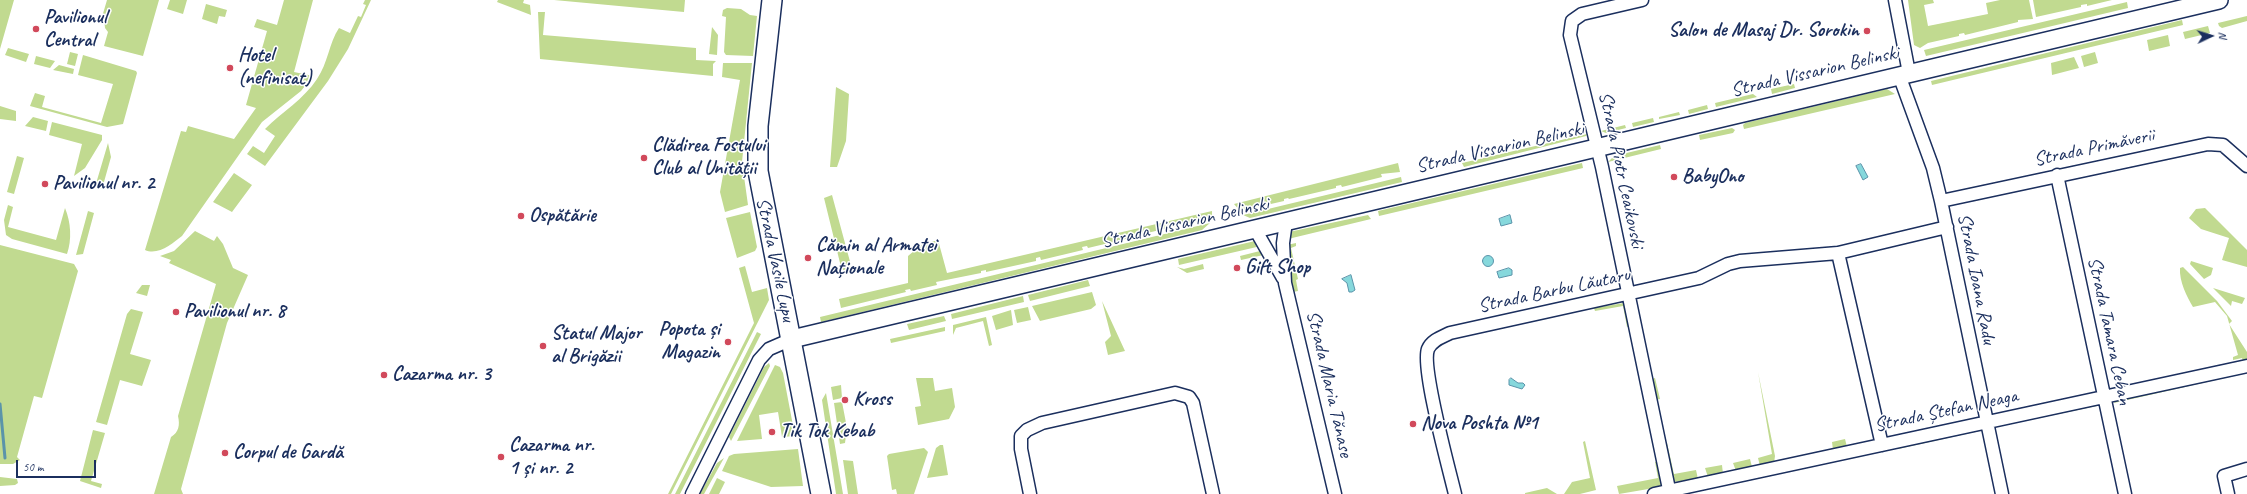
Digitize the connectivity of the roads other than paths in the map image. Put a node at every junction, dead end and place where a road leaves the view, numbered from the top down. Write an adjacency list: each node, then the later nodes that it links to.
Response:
1 (772, 0): 16 (main road, Strada Vasile Lupu)
2 (1642, 0): 6 (street, Strada Piotr Ceaikovski)
3 (1895, 0): 5 (street, Strada Ioana Radu)
4 (2219, 0): 5 (main road, Strada Vissarion Belinski)
5 (1904, 74): 6 (main road, Strada Vissarion Belinski); 9 (street, Strada Ioana Radu)
6 (1598, 147): 10 (main road, Strada Vissarion Belinski); 15 (street, Strada Piotr Ceaikovski)
7 (2247, 166): 8 (street, Strada Primăverii)
8 (2057, 175): 9 (street, Strada Primăverii); 18 (street, Strada Tamara Ceban)
9 (1942, 201): 11 (street, Strada Ioana Radu)
10 (1286, 222): 12 (main road, Strada Vissarion Belinski); 14 (street, Strada Maria Tănase)
11 (1947, 227): 13 (street, Strada Barbu Lăutaru); 19 (street, Strada Ioana Radu)
12 (1255, 229): 14 (street, Strada Maria Tănase); 16 (main road, Strada Vissarion Belinski)
13 (1838, 253): 15 (street, Strada Barbu Lăutaru); 20 (street)
14 (1286, 283): 27 (street, Strada Maria Tănase)
15 (1629, 295): 22 (street, Strada Piotr Ceaikovski); 28 (street, Strada Barbu Lăutaru)
16 (792, 339): 23 (street); 24 (main road, Strada Vasile Lupu)
17 (2247, 366): 18 (street, Strada Ștefan Neaga)
18 (2104, 397): 19 (street, Strada Ștefan Neaga); 31 (street, Strada Tamara Ceban)
19 (1986, 422): 20 (street, Strada Ștefan Neaga); 30 (street, Strada Ioana Radu)
20 (1882, 445): 22 (street, Strada Ștefan Neaga)
21 (2247, 469): 32 (street)
22 (1670, 492): 29 (street, Strada Ștefan Neaga)
23 (692, 494)
24 (821, 494)
25 (1030, 494): 26 (street)
26 (1213, 494)
27 (1335, 494)
28 (1455, 494)
29 (1654, 494)
30 (2002, 494)
31 (2125, 494)
32 (2228, 494)

